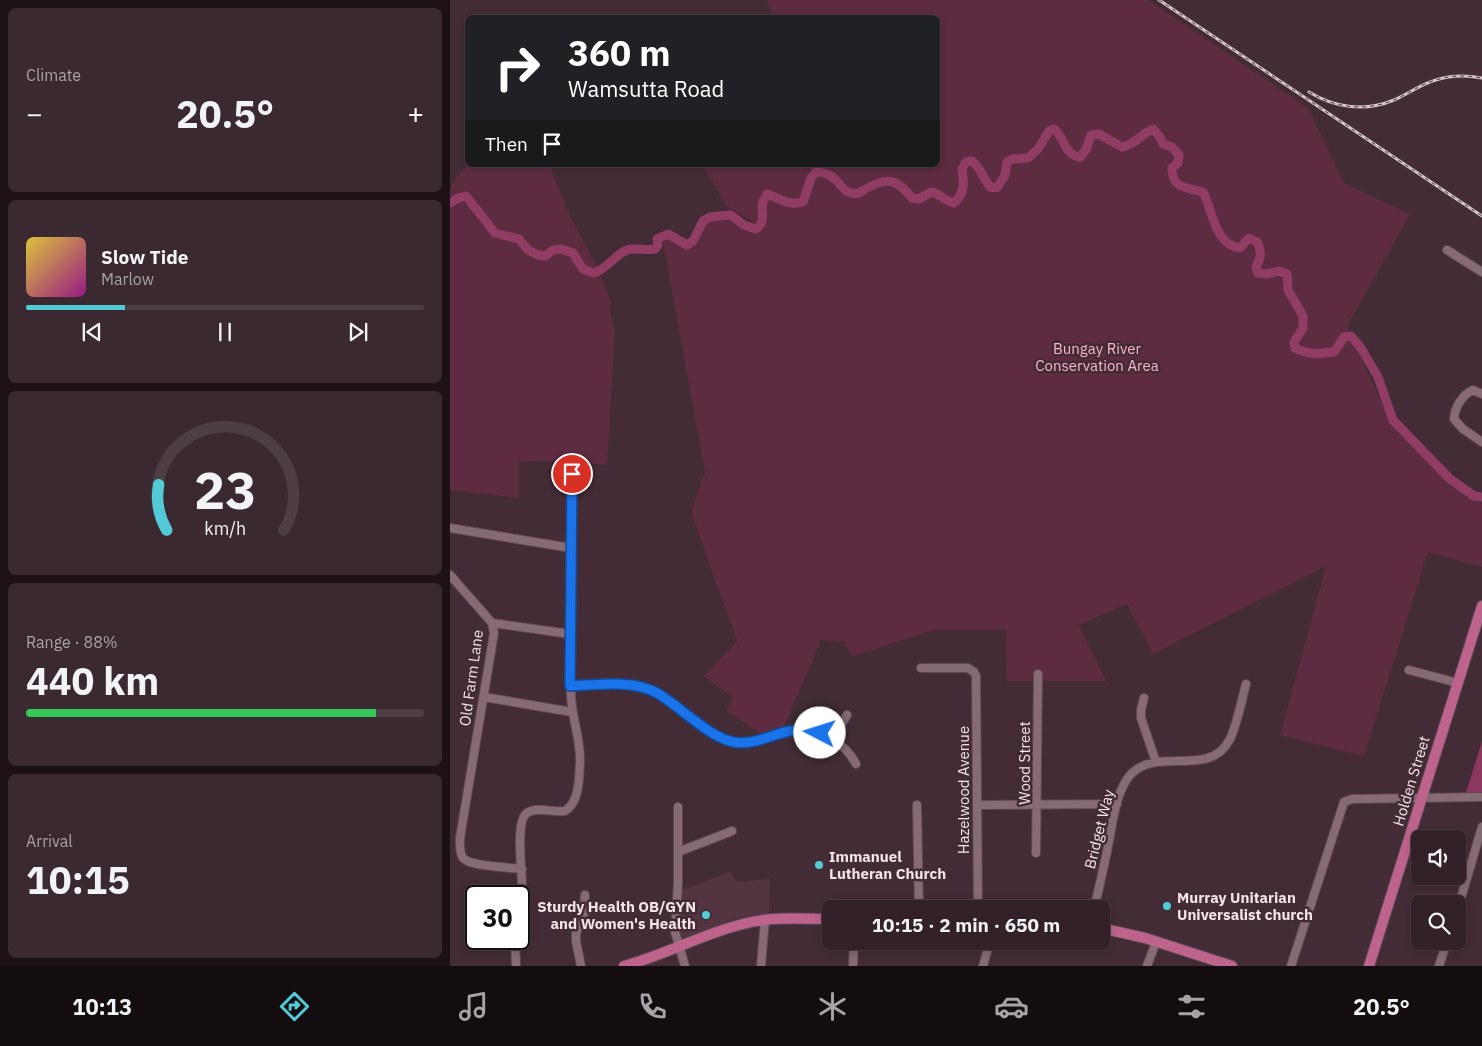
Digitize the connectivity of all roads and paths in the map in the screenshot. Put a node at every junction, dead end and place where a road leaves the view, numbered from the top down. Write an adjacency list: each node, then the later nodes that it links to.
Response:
1 (1447, 250): 2 (street)
2 (1482, 272)
3 (1482, 394): 4 (street)
4 (1482, 442)
5 (572, 474): 7 (street)
6 (450, 528): 7 (street)
7 (571, 548): 11 (street)
8 (450, 575): 10 (street, Old Farm Lane)
9 (1482, 606): 15 (main road, Holden Street)
10 (492, 623): 11 (street); 18 (street, Old Farm Lane)
11 (570, 634): 17 (street)
12 (921, 668): 29 (street, Hazelwood Avenue)
13 (1409, 670): 15 (street)
14 (1038, 674): 30 (street, Wood Street)
15 (1458, 683): 26 (main road, Holden Street)
16 (1246, 684): 23 (street, Bridget Way)
17 (570, 686): 20 (street); 22 (street)
18 (484, 697): 20 (street); 36 (street, Old Farm Lane)
19 (1144, 698): 23 (street)
20 (572, 712): 36 (street)
21 (847, 715): 22 (street)
22 (832, 739): 24 (street)
23 (1156, 762): 28 (street, Bridget Way)
24 (856, 764)
25 (1482, 797): 26 (street)
26 (1422, 798): 61 (street); 62 (main road, Holden Street)
27 (917, 804): 40 (street)
28 (1117, 804): 30 (street); 42 (street, Bridget Way)
29 (978, 805): 30 (street); 41 (street, Hazelwood Avenue)
30 (1037, 805): 35 (street, Wood Street)
31 (678, 807): 34 (street)
32 (1482, 827): 39 (street)
33 (732, 831): 34 (street)
34 (678, 852): 47 (street)
35 (1036, 853)
36 (522, 869): 37 (street)
37 (522, 885)
38 (585, 895): 53 (street)
39 (1462, 895)
40 (919, 900)
41 (978, 900)
42 (1096, 900)
43 (765, 919): 44 (main road); 47 (main road); 56 (street)
44 (822, 919)
45 (1110, 930): 46 (main road)
46 (1156, 942): 59 (street); 60 (main road)
47 (679, 947): 54 (main road); 55 (street)
48 (515, 950): 52 (street)
49 (854, 950): 57 (street)
50 (987, 950): 58 (street)
51 (1444, 950): 63 (street)
52 (516, 966)
53 (580, 966)
54 (624, 966)
55 (685, 966)
56 (761, 966)
57 (853, 966)
58 (983, 966)
59 (1147, 966)
60 (1232, 966)
61 (1291, 966)
62 (1369, 966)
63 (1439, 966)

